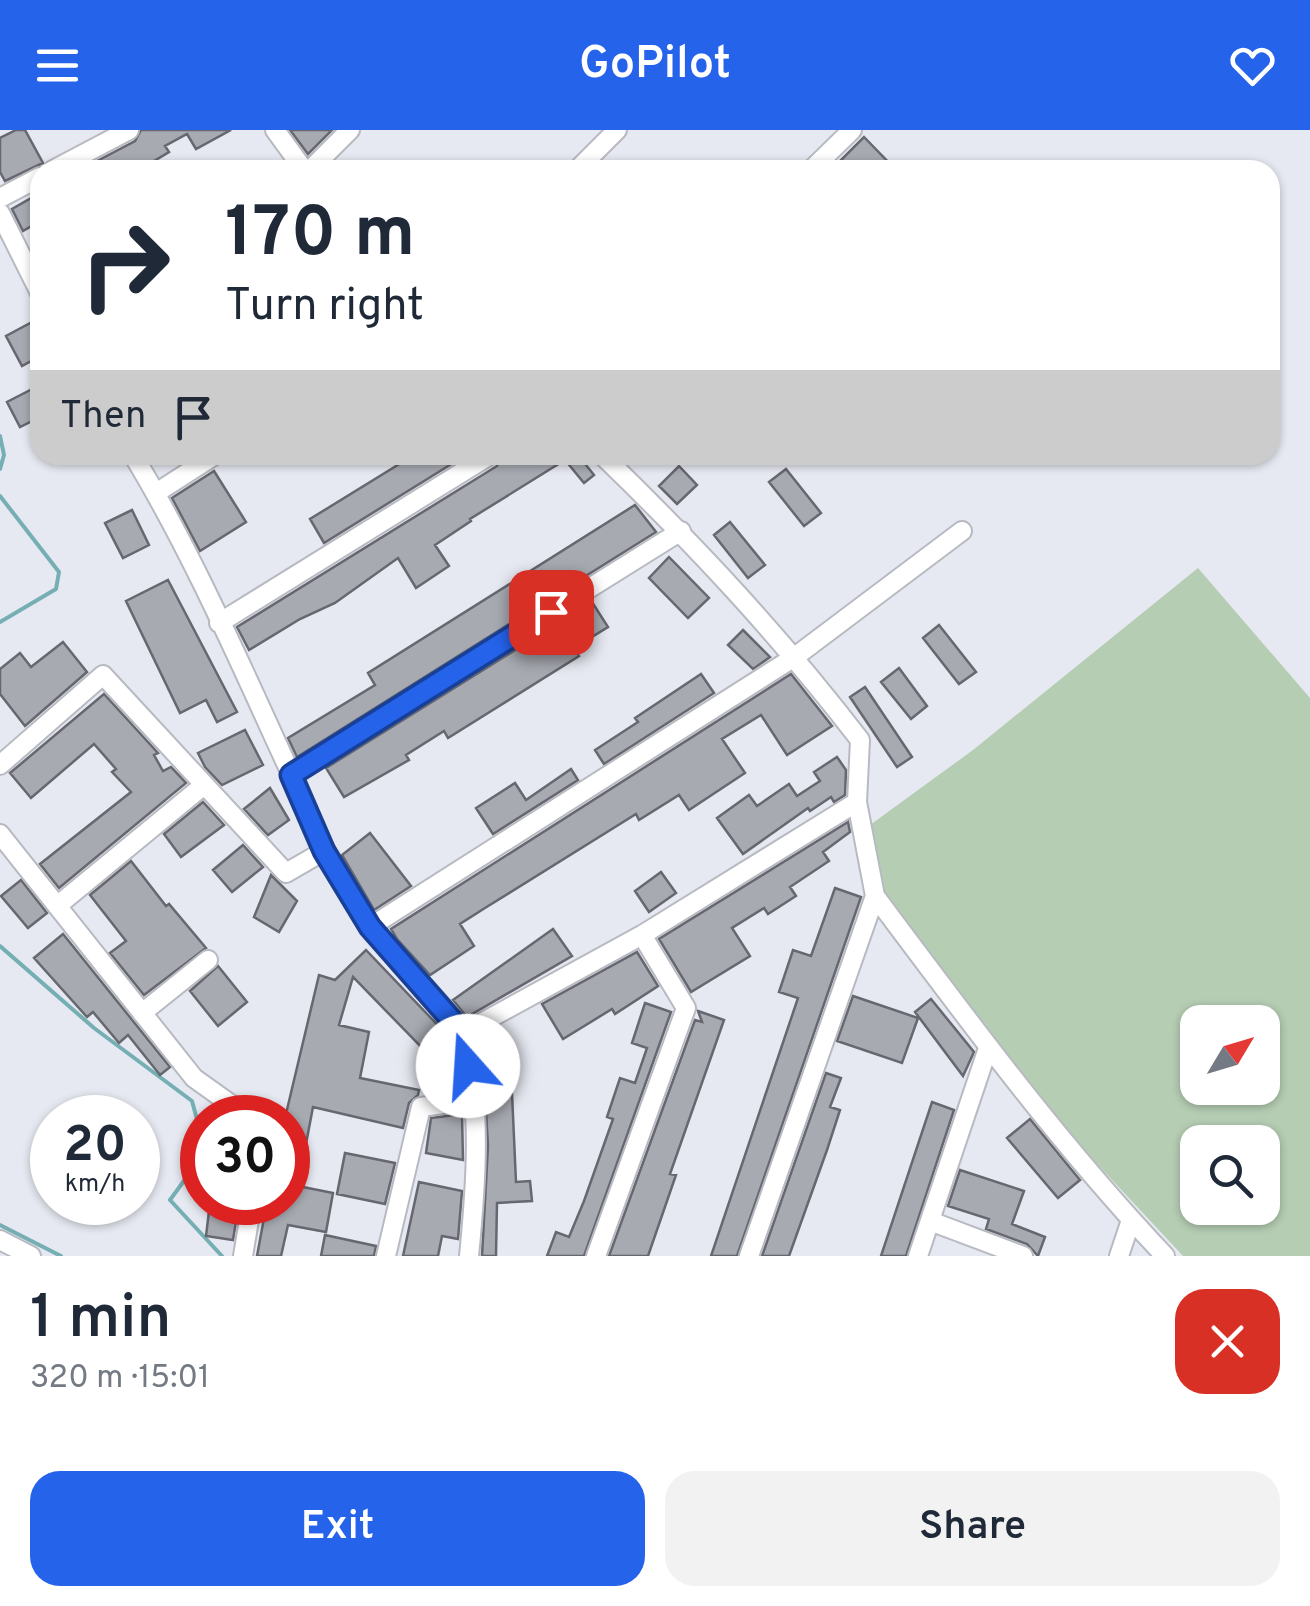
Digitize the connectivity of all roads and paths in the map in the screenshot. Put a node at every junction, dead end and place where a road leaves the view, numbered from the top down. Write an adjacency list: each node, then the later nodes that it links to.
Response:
1 (128, 130): 6 (street)
2 (275, 130): 7 (street)
3 (350, 130): 8 (street)
4 (617, 130): 9 (street)
5 (852, 130): 10 (street)
6 (72, 160)
7 (299, 160)
8 (318, 160)
9 (587, 160)
10 (820, 160)
11 (30, 182): 12 (street)
12 (0, 198)
13 (0, 212): 14 (street)
14 (30, 272)
15 (139, 465): 19 (street)
16 (200, 465): 19 (street)
17 (474, 465): 22 (street)
18 (612, 465): 20 (street)
19 (156, 494): 22 (street)
20 (681, 531): 23 (street); 25 (street)
21 (962, 531): 23 (street)
22 (219, 623): 25 (street)
23 (796, 656): 27 (street); 32 (street)
24 (0, 764): 26 (street)
25 (291, 775): 29 (street)
26 (204, 785): 29 (street); 31 (street)
27 (858, 802): 30 (street); 33 (street)
28 (0, 834): 31 (street)
29 (324, 851): 32 (street)
30 (874, 896): 37 (street); 49 (street)
31 (57, 906): 35 (street)
32 (370, 927): 36 (street)
33 (642, 935): 36 (street); 48 (street)
34 (208, 960): 35 (street)
35 (142, 1013): 38 (street)
36 (463, 1033): 39 (street)
37 (988, 1048): 40 (street); 41 (street)
38 (218, 1095)
39 (472, 1100): 46 (street); 47 (street)
40 (930, 1220): 50 (street); 51 (street)
41 (1131, 1220): 52 (street); 53 (street)
42 (248, 1225): 45 (street)
43 (0, 1240): 44 (street)
44 (32, 1256)
45 (243, 1256)
46 (386, 1256)
47 (469, 1256)
48 (596, 1256)
49 (749, 1256)
50 (918, 1256)
51 (1022, 1256)
52 (1119, 1256)
53 (1164, 1256)

